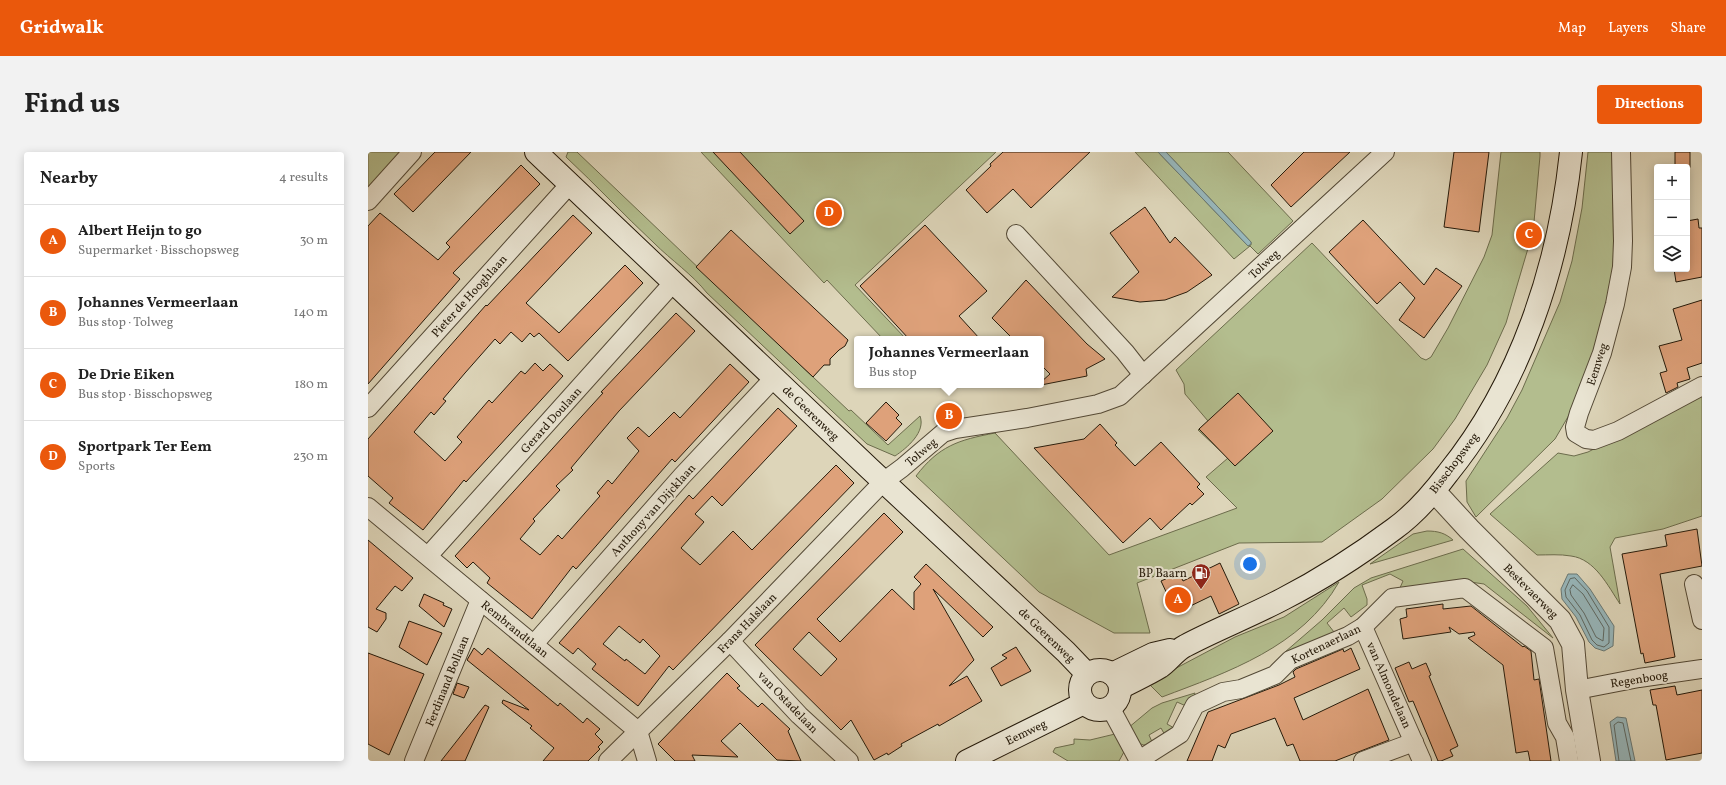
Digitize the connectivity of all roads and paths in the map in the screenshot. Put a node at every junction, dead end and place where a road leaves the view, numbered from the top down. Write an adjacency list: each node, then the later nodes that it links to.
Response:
1 (412, 152): 7 (street)
2 (536, 152): 6 (main road, de Geerenweg)
3 (1385, 152): 10 (street, Tolweg)
4 (1571, 152): 15 (main road, Bisschopsweg)
5 (1621, 152): 12 (street, Eemweg)
6 (570, 184): 9 (main road, de Geerenweg); 13 (street, Pieter de Hooghlaan)
7 (368, 201)
8 (1016, 234): 10 (street)
9 (673, 283): 11 (main road, de Geerenweg); 17 (street, Gerard Doulaan)
10 (1143, 375): 14 (street, Tolweg)
11 (774, 378): 14 (main road, de Geerenweg); 23 (street, Anthony van Dijcklaan)
12 (1702, 386)
13 (368, 408)
14 (883, 482): 22 (street, Frans Halslaan); 25 (main road, de Geerenweg)
15 (1434, 491): 26 (main road, Bisschopsweg); 27 (main road, Bestevaerweg)
16 (368, 507): 17 (street, Rembrandtlaan)
17 (428, 556): 19 (street, Rembrandtlaan)
18 (1694, 584): 20 (street)
19 (480, 600): 23 (street, Rembrandtlaan); 32 (street, Ferdinand Bollaan)
20 (1702, 620)
21 (1363, 627): 31 (street, van Almondelaan); 37 (street, Kortenaerlaan); 40 (street, Kortenaerlaan)
22 (730, 641): 30 (street, Frans Halslaan); 35 (street, van Ostadelaan)
23 (534, 644): 30 (street, Rembrandtlaan)
24 (1702, 669): 27 (street, Regenboog)
25 (1087, 674): 26 (main road); 28 (main road)
26 (1116, 681): 29 (main road)
27 (1577, 690): 41 (main road, Bestevaerweg)
28 (1084, 703): 29 (main road); 36 (main road, Eemweg)
29 (1110, 707): 37 (street)
30 (638, 731): 33 (street, Frans Halslaan); 34 (street)
31 (1414, 742): 38 (street, van Almondelaan); 39 (street, van Almondelaan)
32 (414, 761)
33 (608, 761)
34 (646, 761)
35 (849, 761)
36 (967, 761)
37 (1139, 761)
38 (1363, 761)
39 (1422, 761)
40 (1570, 761)
41 (1589, 761)

